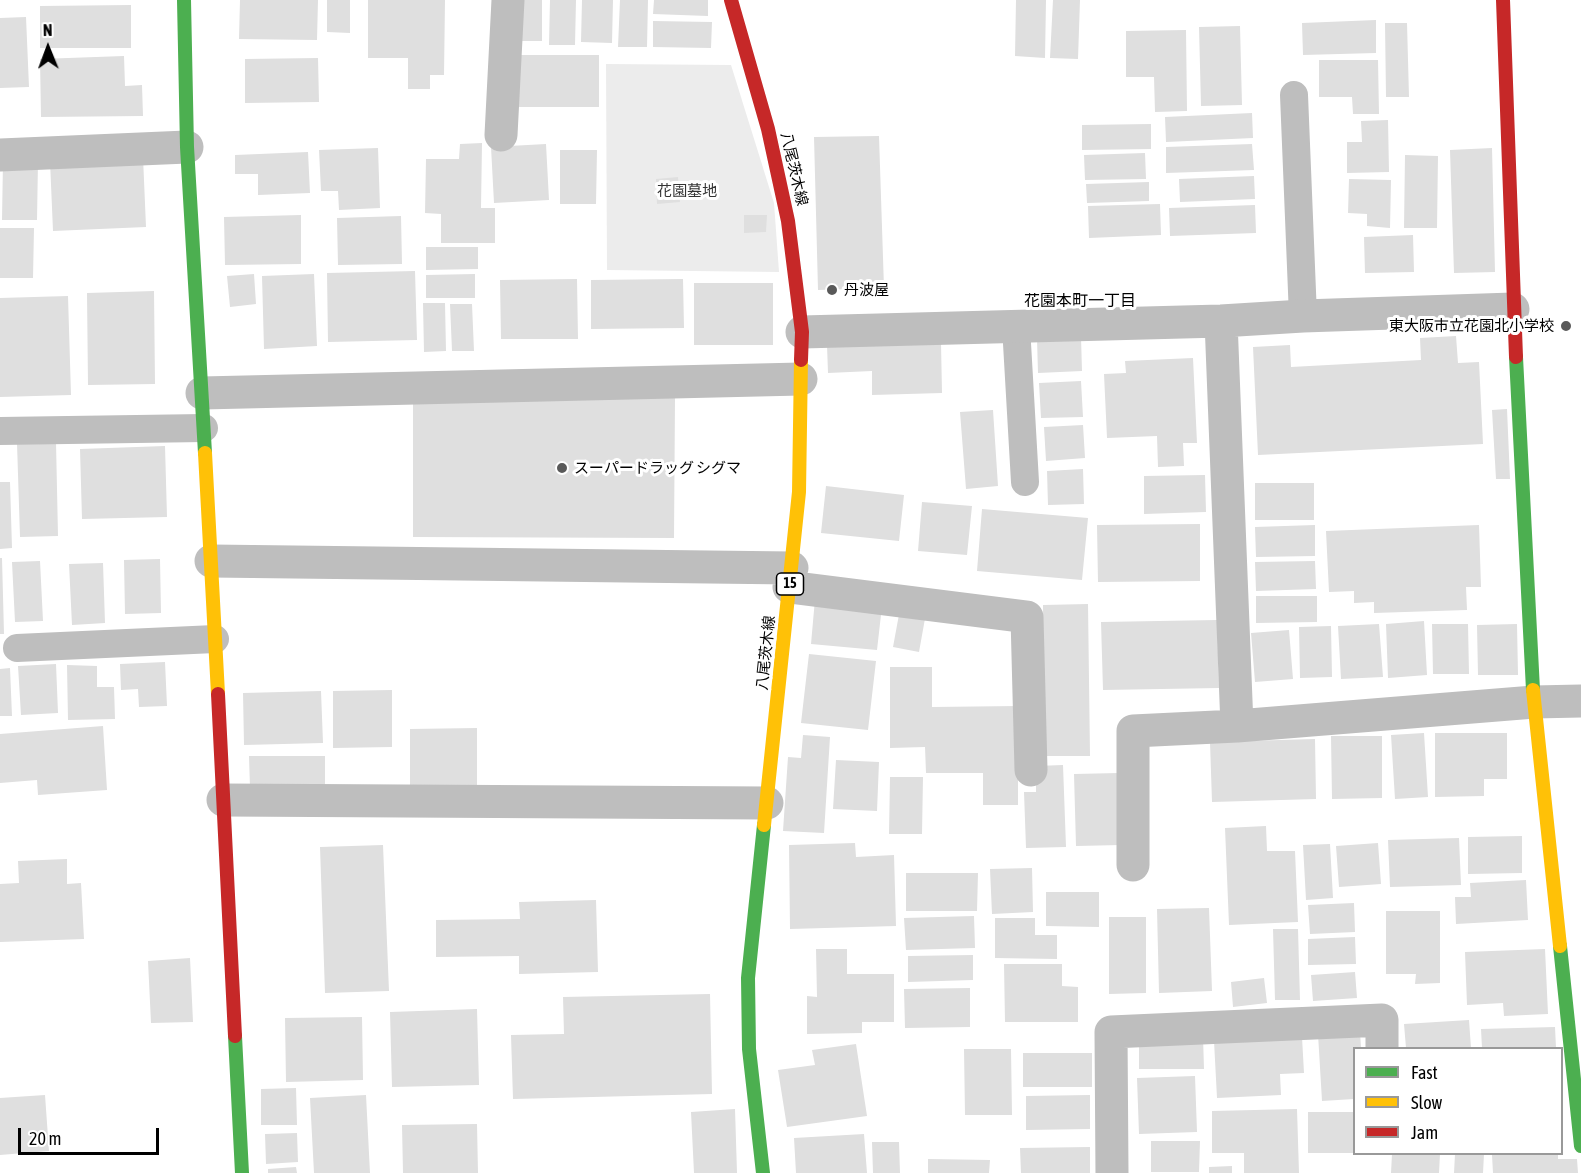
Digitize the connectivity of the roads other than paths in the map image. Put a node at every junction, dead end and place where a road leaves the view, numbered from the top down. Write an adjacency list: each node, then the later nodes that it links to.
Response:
1 (184, 0): 7 (street)
2 (508, 0): 6 (street)
3 (731, 0): 13 (street, 八尾茨木線 / 15)
4 (1503, 0): 9 (street)
5 (1294, 95): 10 (lane)
6 (501, 135)
7 (188, 147): 8 (street); 15 (street)
8 (0, 155)
9 (1513, 309): 10 (street); 24 (street)
10 (1303, 316): 11 (street)
11 (1221, 321): 12 (street); 25 (street)
12 (1016, 326): 13 (street); 18 (lane)
13 (802, 332): 14 (street, 八尾茨木線 / 15)
14 (801, 380): 15 (street); 20 (street, 八尾茨木線 / 15)
15 (202, 393): 16 (street)
16 (204, 428): 17 (lane); 19 (street)
17 (0, 431)
18 (1025, 482)
19 (211, 561): 20 (street); 21 (street)
20 (791, 578): 26 (street); 28 (street, 八尾茨木線 / 15)
21 (215, 639): 22 (lane); 27 (street)
22 (17, 648)
23 (1581, 701): 24 (street)
24 (1534, 702): 25 (street); 31 (street)
25 (1237, 726): 29 (street)
26 (1030, 770)
27 (223, 800): 28 (street); 32 (street)
28 (767, 803): 33 (street, 八尾茨木線 / 15)
29 (1133, 865)
30 (1382, 1047): 34 (street)
31 (1581, 1146)
32 (242, 1173)
33 (763, 1173)
34 (1112, 1173)

